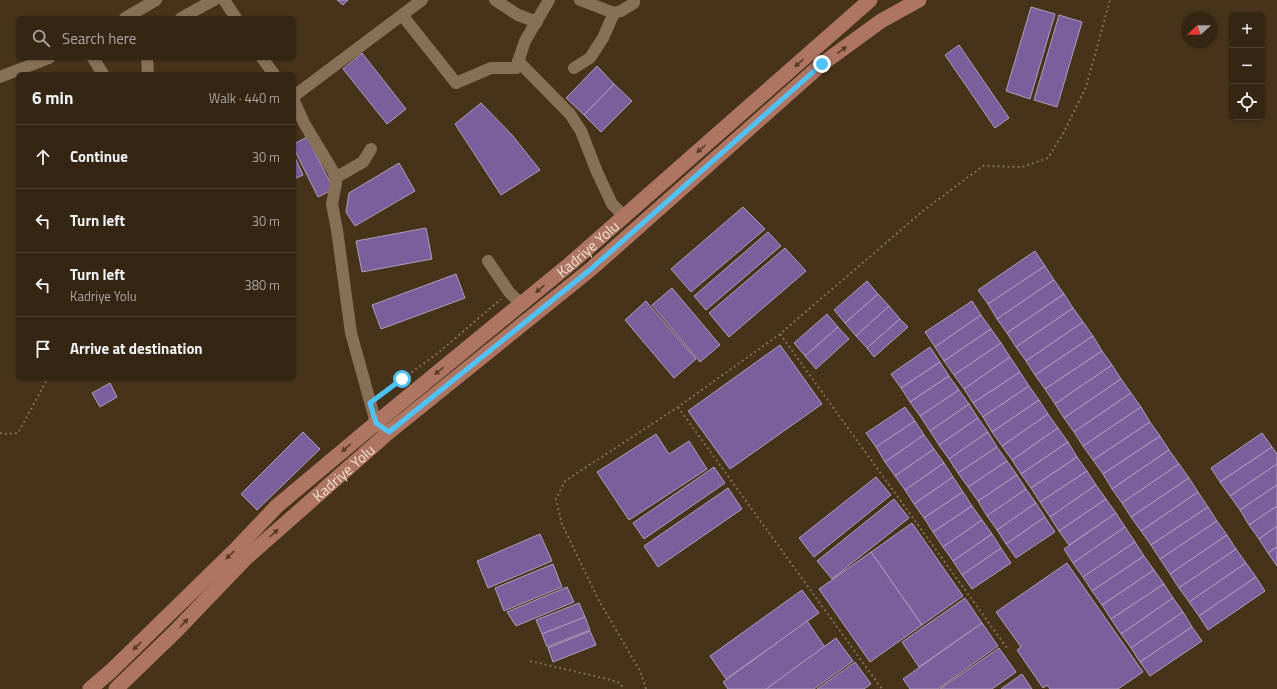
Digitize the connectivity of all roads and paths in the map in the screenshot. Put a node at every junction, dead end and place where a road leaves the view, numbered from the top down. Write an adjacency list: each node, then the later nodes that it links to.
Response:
1 (156, 0): 14 (street)
2 (214, 0): 15 (street)
3 (224, 0): 16 (street)
4 (422, 0): 13 (street)
5 (495, 0): 17 (street)
6 (548, 0): 17 (street)
7 (580, 0): 12 (street)
8 (634, 0): 12 (street)
9 (870, 0): 32 (main road, Kadriye Yolu, one-way to 32)
10 (919, 0): 41 (main road, Kadriye Yolu, one-way to 10)
11 (1110, 0): 36 (path)
12 (614, 13): 23 (street)
13 (402, 15): 22 (street); 28 (street)
14 (129, 16)
15 (185, 16)
16 (235, 16)
17 (537, 22): 22 (street)
18 (44, 60): 27 (street)
19 (94, 60): 24 (street)
20 (147, 60): 25 (street)
21 (264, 60): 26 (street)
22 (518, 61): 32 (street)
23 (574, 68)
24 (102, 72)
25 (148, 72)
26 (272, 72)
27 (0, 77)
28 (296, 94)
29 (297, 115): 31 (street)
30 (371, 149): 31 (street)
31 (335, 178): 38 (street)
32 (624, 216): 35 (main road, Kadriye Yolu, one-way to 35)
33 (488, 261): 34 (street)
34 (510, 292): 35 (street); 38 (path)
35 (521, 304): 40 (main road, Kadriye Yolu, one-way to 40)
36 (780, 334): 39 (path); 43 (path)
37 (47, 380): 42 (path)
38 (370, 403): 40 (street)
39 (678, 407): 48 (path); 49 (path)
40 (376, 423): 41 (street); 45 (main road, Kadriye Yolu, one-way to 45)
41 (389, 432): 46 (main road, Kadriye Yolu, one-way to 41)
42 (0, 433)
43 (1008, 648)
44 (530, 661): 47 (path)
45 (90, 689)
46 (116, 689)
47 (624, 689)
48 (646, 689)
49 (882, 689)

